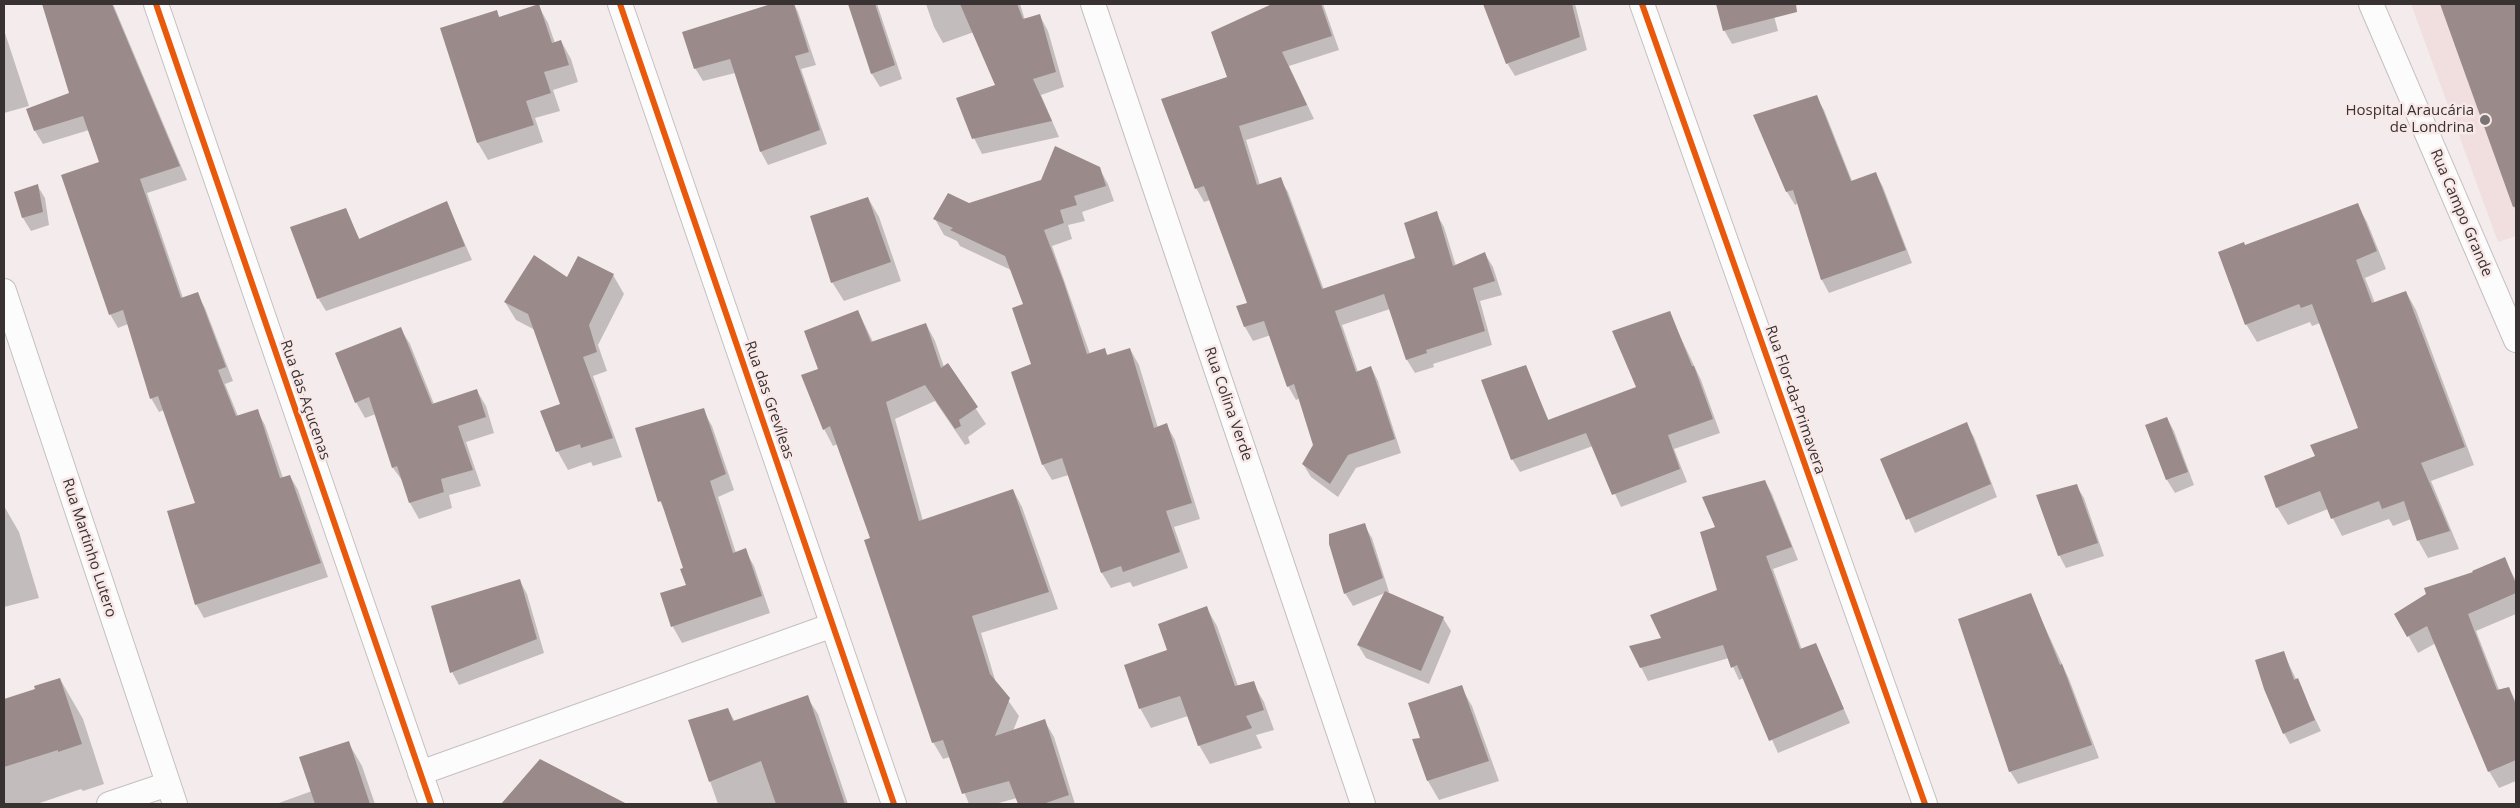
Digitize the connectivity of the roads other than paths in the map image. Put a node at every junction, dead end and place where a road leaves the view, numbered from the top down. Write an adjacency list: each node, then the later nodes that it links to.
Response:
1 (156, 4): 9 (street, Rua das Açucenas)
2 (620, 4): 8 (street, Rua das Grevíleas)
3 (1093, 4): 14 (street, Rua Colina Verde)
4 (1642, 4): 15 (street, Rua Flor-da-Primavera)
5 (2370, 4): 7 (street, Rua Campo Grande)
6 (4, 291): 10 (street, Rua Martinho Lutero)
7 (2516, 340)
8 (833, 625): 9 (street); 13 (street, Rua das Grevíleas)
9 (420, 773): 12 (street, Rua das Açucenas)
10 (171, 794): 11 (street)
11 (109, 804)
12 (430, 804)
13 (894, 804)
14 (1363, 804)
15 (1925, 804)

